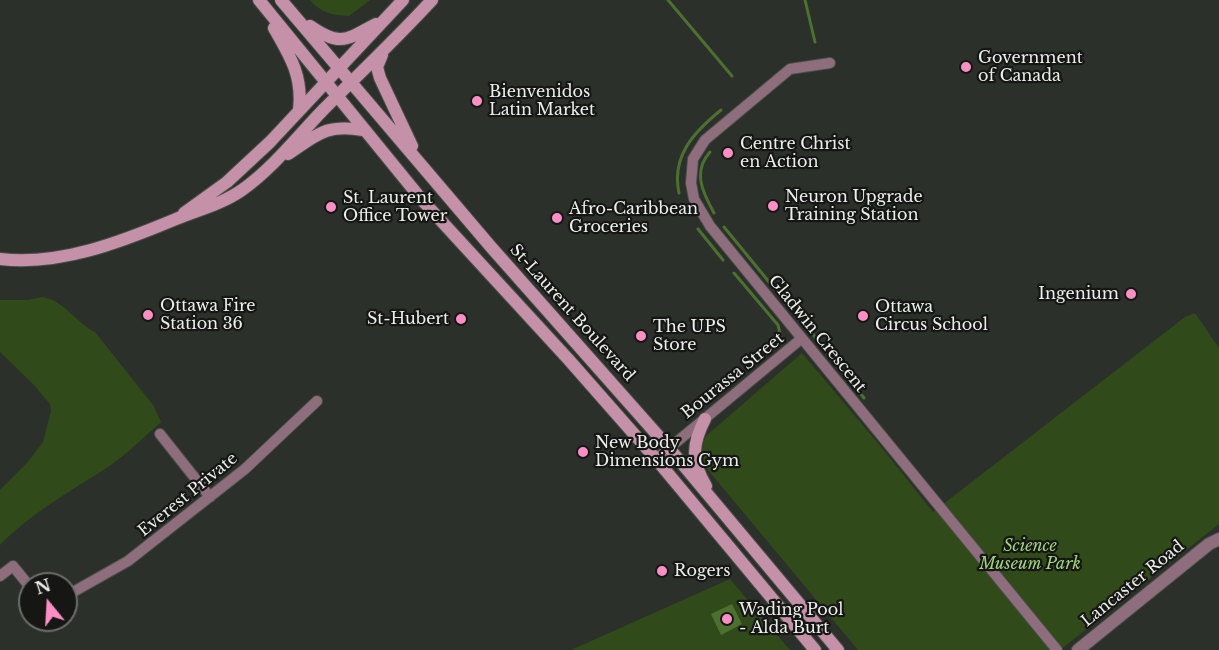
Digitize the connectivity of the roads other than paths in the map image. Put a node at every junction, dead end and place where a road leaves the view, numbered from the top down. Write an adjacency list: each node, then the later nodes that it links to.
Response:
1 (258, 0): 10 (main road, St-Laurent Boulevard); 13 (main road)
2 (281, 0): 5 (main road, St-Laurent Boulevard)
3 (404, 0): 6 (main road)
4 (432, 0): 7 (main road)
5 (294, 15): 6 (main road); 9 (main road, St-Laurent Boulevard)
6 (387, 18): 9 (main road)
7 (383, 53): 11 (main road); 15 (main road)
8 (830, 63): 19 (street, Gladwin Crescent)
9 (339, 67): 10 (main road); 11 (main road, St-Laurent Boulevard)
10 (326, 81): 12 (main road, St-Laurent Boulevard); 13 (main road)
11 (352, 82): 12 (main road); 15 (main road, St-Laurent Boulevard)
12 (338, 96): 14 (main road, St-Laurent Boulevard); 16 (main road)
13 (299, 110): 17 (main road)
14 (363, 130): 16 (main road); 24 (main road, St-Laurent Boulevard)
15 (420, 163): 23 (main road, St-Laurent Boulevard)
16 (270, 166): 17 (main road)
17 (176, 219): 18 (main road)
18 (0, 259)
19 (801, 339): 21 (street, Bourassa Street); 34 (street, Gladwin Crescent)
20 (317, 401): 25 (street, Everest Private)
21 (705, 419): 23 (street, Bourassa Street); 26 (main road)
22 (160, 434): 25 (street)
23 (669, 448): 24 (street, Bourassa Street); 26 (main road, St-Laurent Boulevard)
24 (656, 459): 32 (main road, St-Laurent Boulevard)
25 (210, 497): 31 (street, Everest Private)
26 (723, 512): 33 (main road, St-Laurent Boulevard)
27 (1219, 528): 28 (street, Lancaster Road)
28 (1214, 542): 35 (street, Lancaster Road)
29 (18, 572): 30 (street)
30 (0, 576)
31 (78, 589)
32 (814, 650)
33 (838, 650)
34 (1057, 650)
35 (1078, 650)

